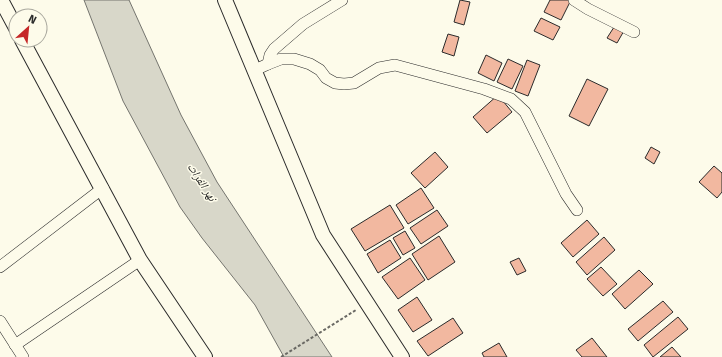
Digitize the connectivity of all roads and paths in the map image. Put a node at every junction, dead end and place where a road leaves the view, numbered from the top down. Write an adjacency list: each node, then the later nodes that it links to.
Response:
1 (1, 0): 5 (street)
2 (225, 0): 9 (street)
3 (342, 0): 8 (street)
4 (574, 0): 6 (street)
5 (8, 13)
6 (634, 32)
7 (26, 48): 10 (street)
8 (268, 64): 9 (street); 11 (street)
9 (255, 70): 20 (street)
10 (103, 188): 12 (street); 13 (street)
11 (577, 210)
12 (140, 260): 16 (street); 18 (street)
13 (0, 267)
14 (351, 312): 19 (path)
15 (0, 321): 16 (street)
16 (15, 345): 17 (street)
17 (23, 357)
18 (205, 357)
19 (281, 357)
20 (402, 357)

